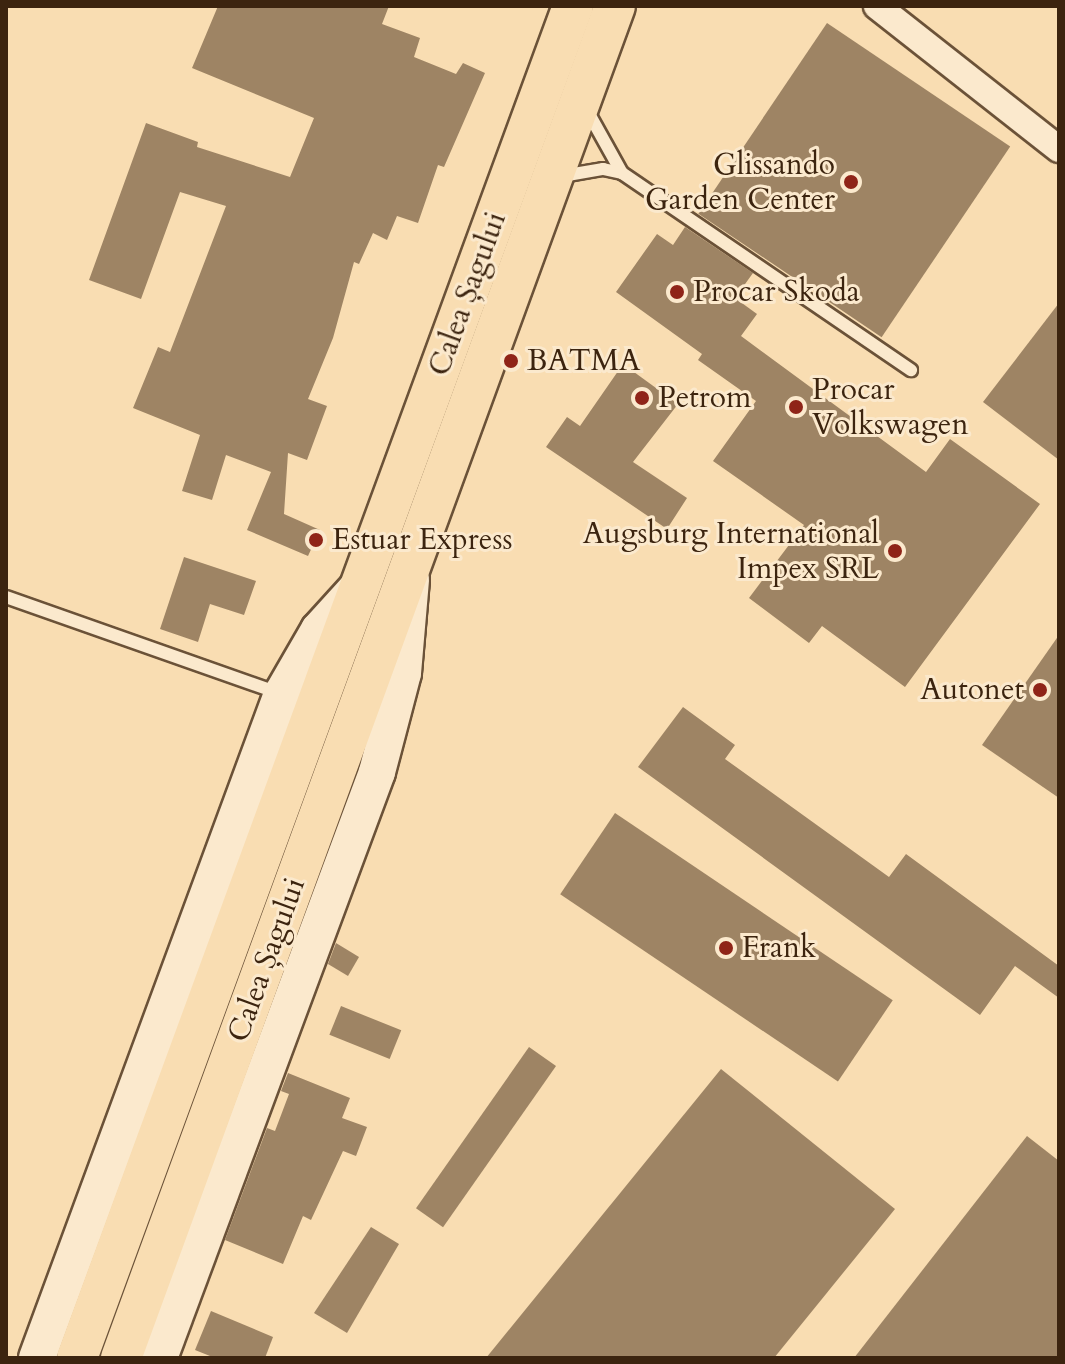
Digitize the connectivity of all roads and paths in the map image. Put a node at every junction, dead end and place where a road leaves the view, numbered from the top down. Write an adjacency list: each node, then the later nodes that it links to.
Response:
1 (573, 6): 9 (main road, Calea Șagului)
2 (615, 6): 4 (main road, Calea Șagului)
3 (877, 6): 5 (street)
4 (582, 94): 6 (lane); 7 (main road, Calea Șagului)
5 (1059, 149)
6 (622, 173): 7 (lane); 8 (lane)
7 (551, 178): 13 (main road, Calea Șagului)
8 (911, 370)
9 (362, 582): 11 (street, Calea Șagului); 12 (main road, Calea Șagului)
10 (6, 597): 11 (lane)
11 (282, 694): 14 (street, Calea Șagului)
12 (80, 1348)
13 (134, 1357)
14 (37, 1358)

